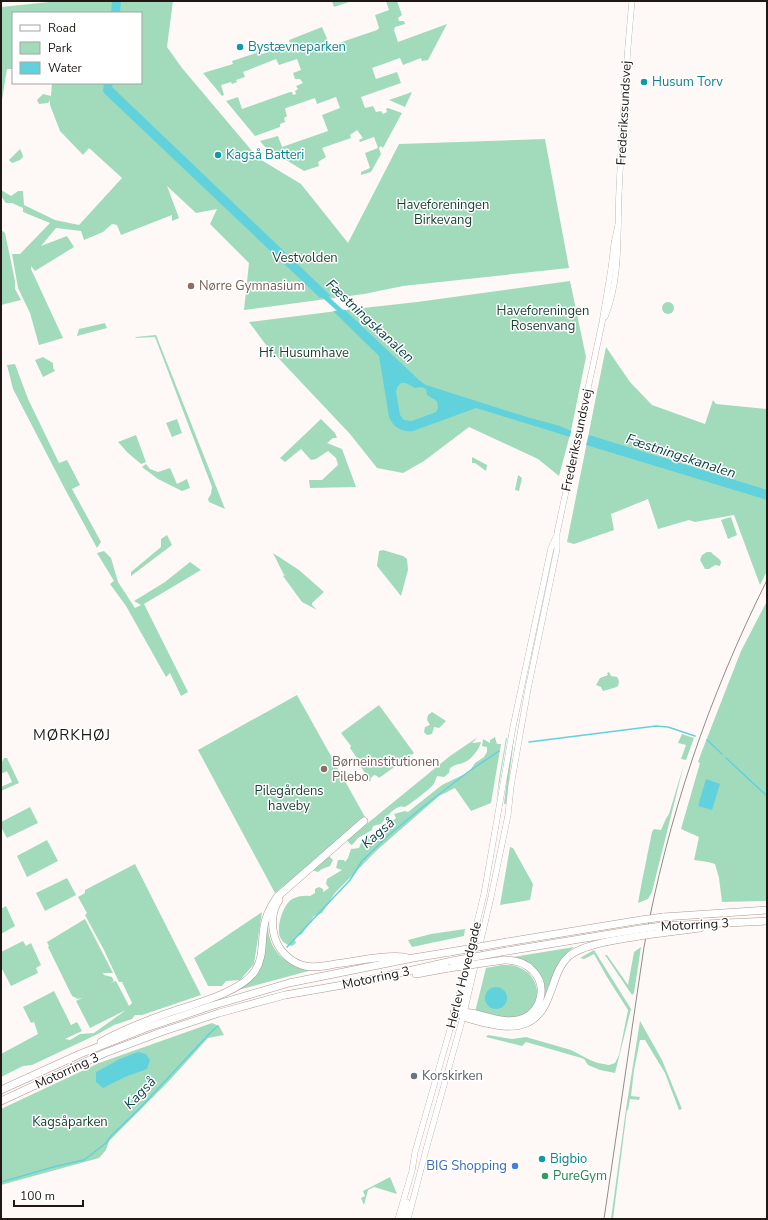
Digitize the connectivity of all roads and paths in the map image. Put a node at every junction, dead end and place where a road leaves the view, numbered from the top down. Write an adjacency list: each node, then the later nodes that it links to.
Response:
1 (632, 1): 2 (main road, Frederikssundsvej)
2 (558, 533): 3 (main road, Frederikssundsvej); 4 (main road, Frederikssundsvej)
3 (513, 727): 10 (main road, Herlev Hovedgade)
4 (521, 728): 13 (main road, Herlev Hovedgade)
5 (364, 821): 6 (highway)
6 (284, 891): 11 (highway); 14 (highway)
7 (767, 910): 11 (highway, Motorring 3, bridge)
8 (767, 921): 9 (highway, Motorring 3, bridge)
9 (639, 932): 12 (highway, Motorring 3, bridge); 13 (highway)
10 (469, 954): 13 (highway)
11 (412, 958): 14 (highway, Motorring 3)
12 (360, 982): 13 (highway, bridge); 16 (highway, Motorring 3)
13 (460, 1013): 17 (main road, Herlev Hovedgade); 20 (main road, Herlev Hovedgade)
14 (80, 1054): 15 (highway, Motorring 3)
15 (1, 1090)
16 (1, 1101)
17 (407, 1188): 18 (main road, Herlev Hovedgade); 19 (main road)
18 (398, 1219)
19 (402, 1219)
20 (408, 1219)

